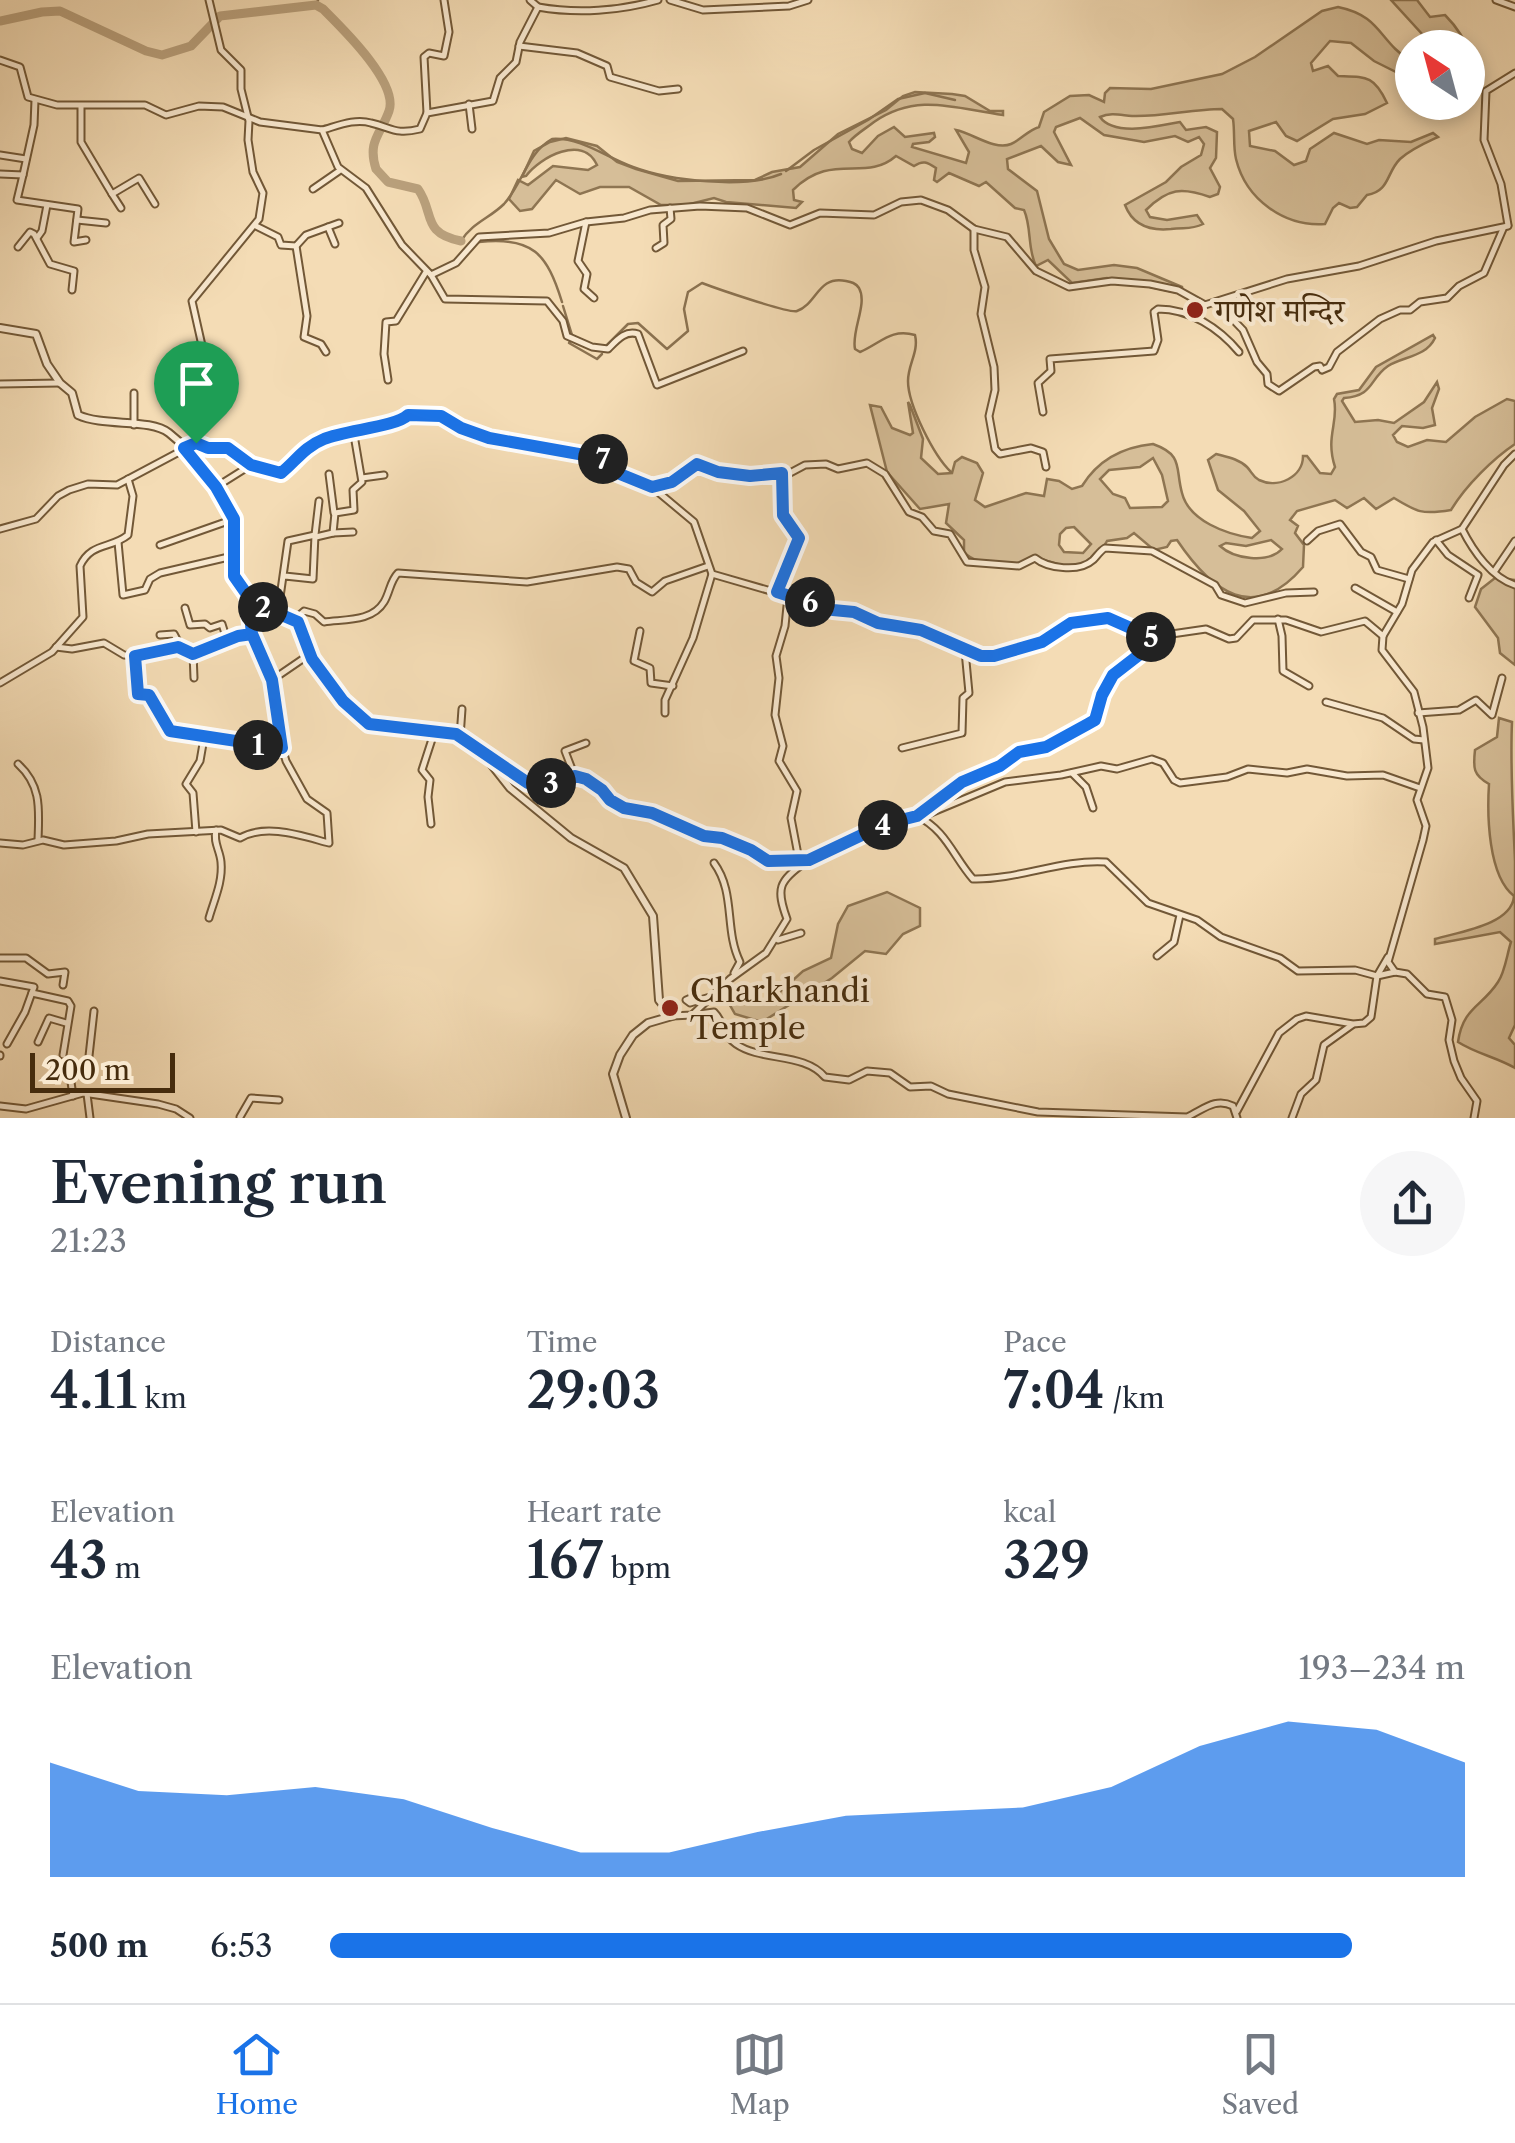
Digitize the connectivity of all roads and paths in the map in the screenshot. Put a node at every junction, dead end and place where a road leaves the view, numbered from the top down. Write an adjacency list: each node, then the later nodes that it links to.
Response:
1 (209, 0): 20 (street)
2 (444, 0): 19 (street)
3 (530, 0): 10 (street)
4 (658, 0): 10 (street)
5 (670, 0): 11 (street)
6 (710, 0): 11 (street)
7 (808, 0): 11 (street)
8 (1496, 0): 9 (street)
9 (1515, 6)
10 (538, 7): 12 (street)
11 (709, 9)
12 (520, 46): 15 (street); 17 (street)
13 (0, 60): 16 (street)
14 (1515, 74): 41 (street)
15 (678, 90)
16 (34, 100): 18 (street); 24 (street)
17 (469, 104): 19 (street); 21 (street)
18 (81, 106): 20 (street); 29 (street)
19 (427, 113): 22 (street)
20 (246, 116): 22 (street); 38 (street)
21 (472, 129)
22 (322, 130): 25 (street)
23 (0, 155): 24 (street)
24 (26, 158): 27 (street)
25 (340, 170): 28 (street); 48 (street)
26 (0, 174): 27 (street)
27 (23, 175): 31 (street)
28 (314, 190)
29 (112, 194): 30 (street); 32 (street)
30 (155, 204)
31 (48, 206): 34 (street); 42 (street)
32 (120, 208)
33 (670, 208): 35 (street); 40 (street); 47 (street)
34 (77, 220): 36 (street); 43 (street)
35 (586, 222): 48 (street); 50 (street)
36 (106, 223)
37 (339, 223): 39 (street)
38 (256, 226): 45 (street); 65 (street)
39 (328, 227): 44 (street); 45 (street)
40 (974, 228): 52 (street); 69 (street)
41 (1509, 228): 51 (street); 51 (street)
42 (37, 238): 46 (street); 49 (street)
43 (86, 240)
44 (335, 244)
45 (296, 246): 56 (street)
46 (18, 248)
47 (656, 248)
48 (428, 274): 55 (street); 58 (street)
49 (72, 290)
50 (594, 298)
51 (1216, 302): 52 (street)
52 (1201, 305): 53 (street)
53 (1196, 315): 57 (street); 62 (street)
54 (0, 328): 59 (street)
55 (742, 351)
56 (326, 352)
57 (1239, 352)
58 (388, 380)
59 (60, 383): 60 (street); 63 (street)
60 (0, 384)
61 (134, 393): 63 (street)
62 (1043, 412)
63 (134, 425): 66 (street)
64 (352, 429): 68 (street); 73 (street); 76 (street)
65 (196, 443): 66 (street); 68 (street)
66 (184, 448): 74 (street); 75 (street)
67 (1515, 454): 81 (street)
68 (251, 465): 75 (street)
69 (1046, 467)
70 (782, 473): 76 (street); 98 (street); 99 (street)
71 (329, 474): 78 (street)
72 (384, 476): 73 (street)
73 (362, 478): 78 (street)
74 (128, 479): 80 (street); 88 (street)
75 (216, 487): 79 (street)
76 (652, 487): 91 (street)
77 (319, 501): 84 (street)
78 (334, 513): 83 (street)
79 (234, 519): 89 (street); 90 (street)
80 (0, 529)
81 (1462, 530): 85 (street); 92 (street)
82 (353, 532): 83 (street)
83 (332, 533): 84 (street)
84 (316, 536): 94 (street); 94 (street)
85 (1436, 540): 95 (street); 102 (street)
86 (1307, 541): 95 (street)
87 (1515, 541): 92 (street)
88 (118, 542): 90 (street); 114 (street)
89 (160, 545)
90 (232, 556): 100 (street)
91 (709, 566): 93 (street); 107 (street)
92 (1494, 572): 96 (street)
93 (712, 574): 98 (street); 124 (street)
94 (285, 576): 104 (street)
95 (1409, 579): 105 (street)
96 (1515, 585)
97 (1356, 588): 105 (street)
98 (777, 592): 101 (street)
99 (1314, 592)
100 (248, 596): 104 (street); 109 (street)
101 (788, 596): 116 (street); 149 (street)
102 (1469, 598)
103 (185, 608): 113 (street)
104 (278, 612): 107 (street)
105 (1397, 612): 111 (street)
106 (1278, 619): 111 (street); 112 (street); 125 (street)
107 (295, 620): 118 (street)
108 (640, 631): 124 (street)
109 (252, 634): 113 (street); 122 (street)
110 (160, 636): 115 (street)
111 (1383, 636): 129 (street)
112 (1162, 637): 116 (street); 143 (street)
113 (227, 640): 117 (street)
114 (56, 647): 119 (street); 123 (street)
115 (181, 648): 117 (street); 119 (street)
116 (965, 652): 136 (street)
117 (193, 654): 120 (street)
118 (310, 654): 122 (street); 130 (street)
119 (135, 656): 131 (street)
120 (194, 678)
121 (1502, 678): 129 (street)
122 (272, 680): 135 (street)
123 (0, 681)
124 (673, 686): 128 (street)
125 (1310, 686)
126 (1326, 702): 133 (street)
127 (462, 709): 132 (street)
128 (665, 713)
129 (1418, 714): 133 (street)
130 (434, 730): 132 (street); 144 (street)
131 (205, 737): 135 (street); 146 (street)
132 (460, 737): 137 (street)
133 (1424, 740): 141 (street)
134 (586, 743): 140 (street)
135 (282, 748): 145 (street)
136 (902, 748)
137 (484, 755): 140 (street); 169 (street)
138 (18, 764): 147 (street)
139 (1072, 773): 141 (street); 142 (street); 143 (street)
140 (575, 776): 149 (street)
141 (1421, 788): 156 (street)
142 (1093, 808)
143 (919, 817): 150 (street); 152 (street)
144 (431, 824)
145 (216, 830): 146 (street); 153 (street)
146 (196, 832): 147 (street)
147 (38, 840): 148 (street)
148 (0, 844)
149 (799, 860): 150 (street)
150 (809, 860): 155 (street)
151 (714, 863): 161 (street)
152 (1180, 914): 157 (street); 160 (street)
153 (209, 918)
154 (801, 933): 155 (street)
155 (776, 941): 161 (street)
156 (1394, 951): 159 (street); 160 (street)
157 (1157, 956)
158 (0, 958): 163 (street)
159 (1395, 972): 160 (street); 186 (street)
160 (1377, 976): 171 (street)
161 (730, 979): 166 (street)
162 (0, 980): 164 (street)
163 (63, 985)
164 (32, 993): 170 (street); 173 (street)
165 (695, 996): 166 (street)
166 (712, 996): 168 (street)
167 (94, 1011): 176 (street)
168 (692, 1015): 169 (street); 179 (street)
169 (672, 1016): 184 (street)
170 (66, 1023): 172 (street); 174 (street)
171 (1353, 1024): 179 (street); 185 (street)
172 (38, 1042)
173 (7, 1044)
174 (63, 1055)
175 (87, 1094): 176 (street); 180 (street); 181 (street)
176 (73, 1096): 178 (street)
177 (278, 1100): 183 (street)
178 (0, 1106)
179 (1237, 1116)
180 (90, 1118)
181 (190, 1118)
182 (230, 1118): 183 (street)
183 (241, 1118)
184 (626, 1118)
185 (1292, 1118)
186 (1474, 1118)

